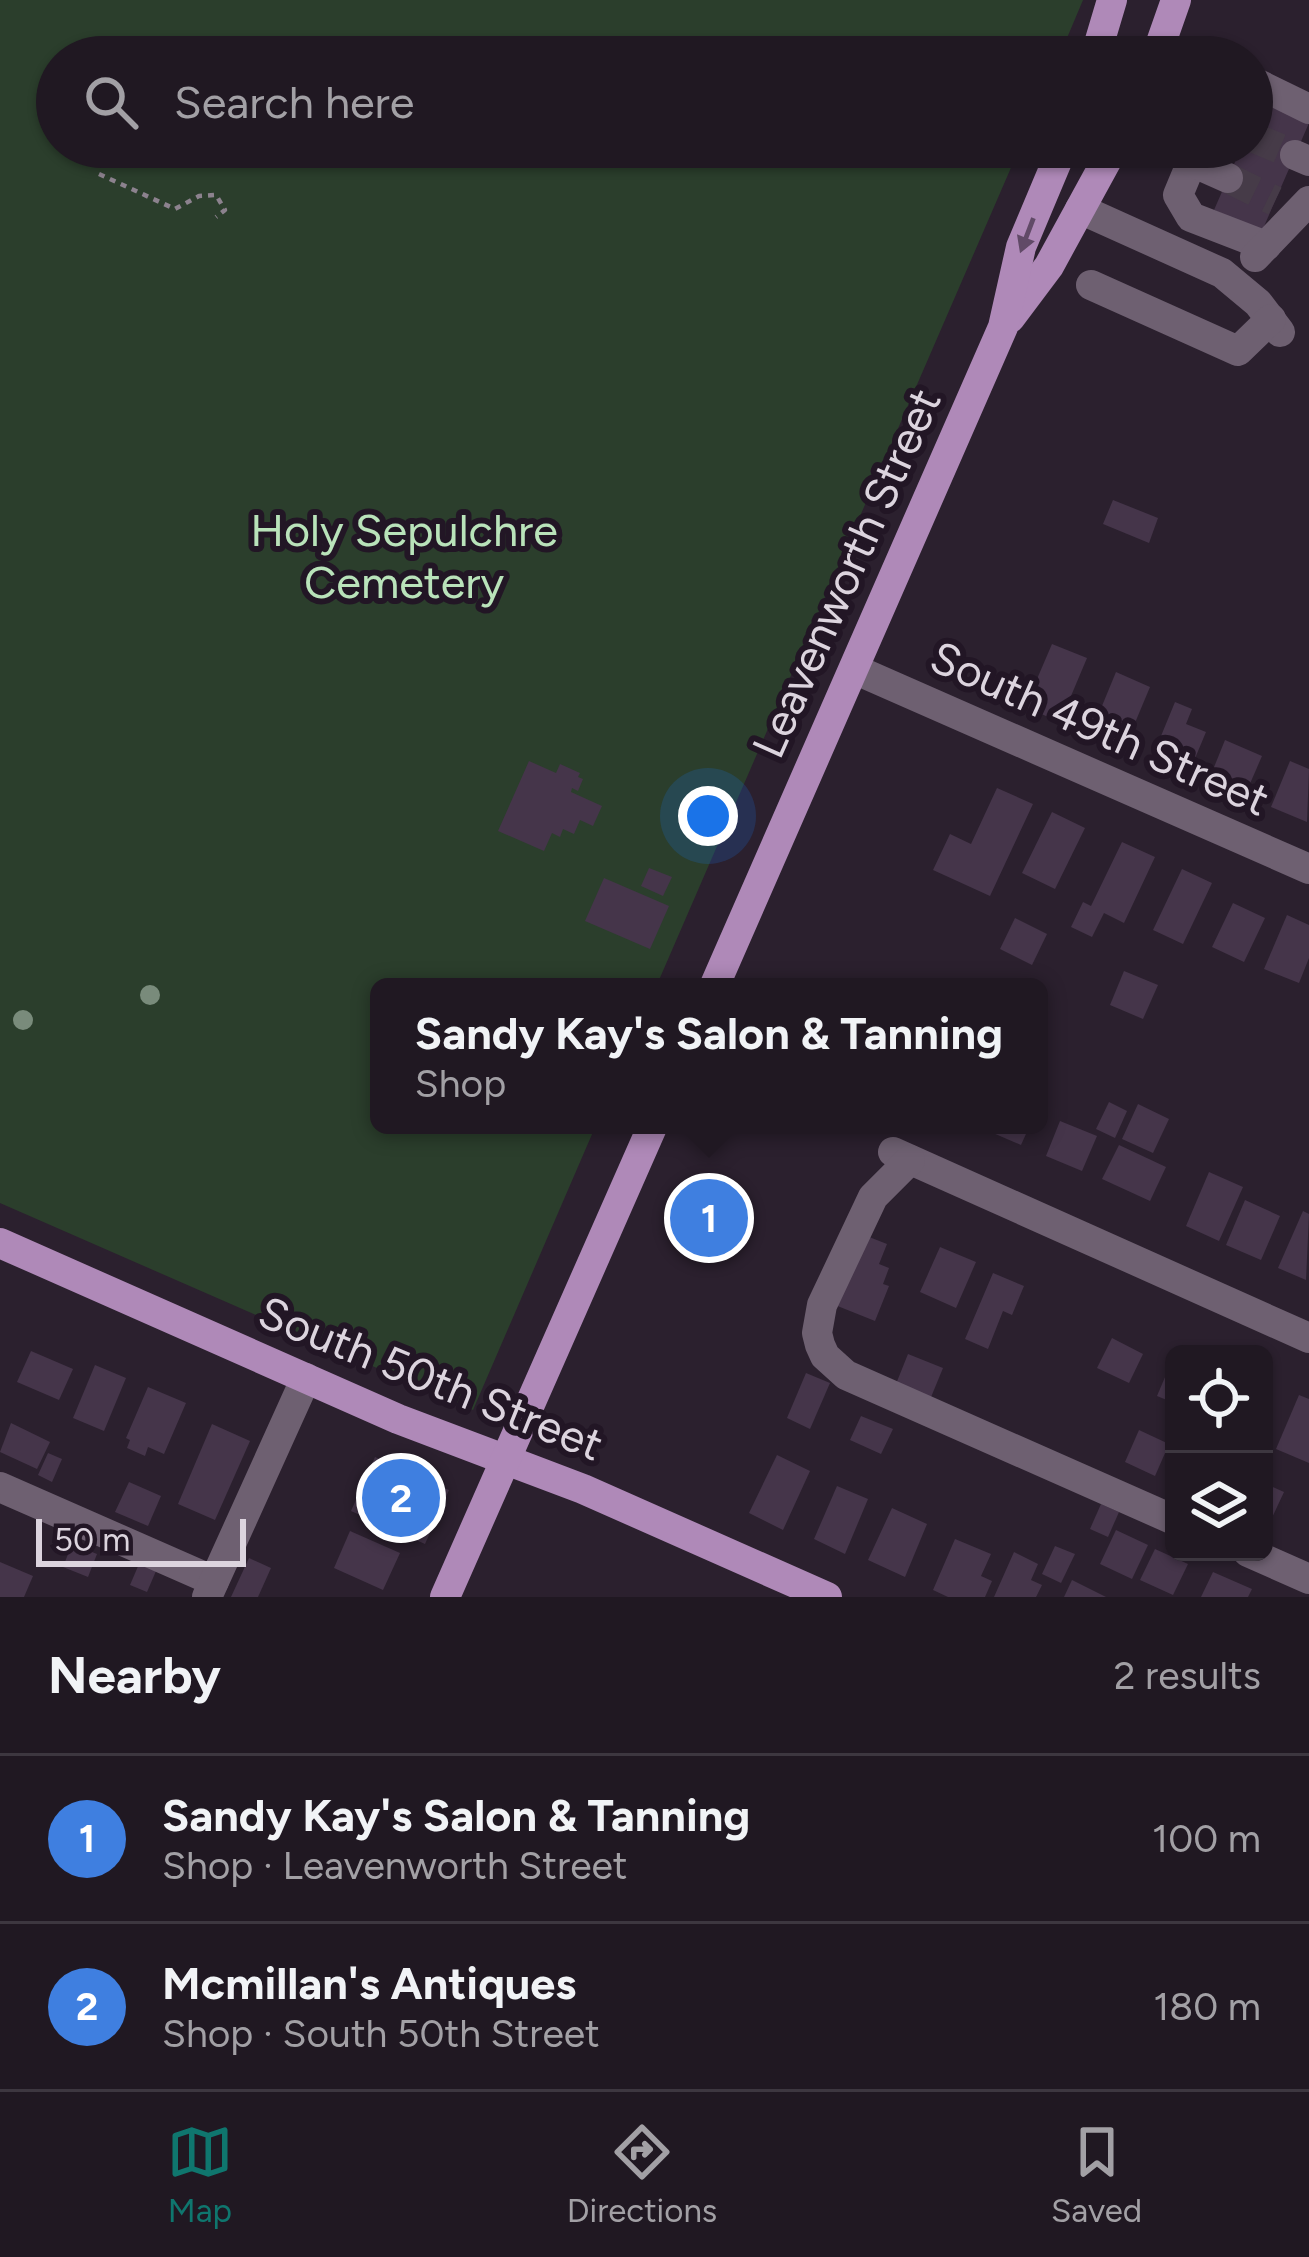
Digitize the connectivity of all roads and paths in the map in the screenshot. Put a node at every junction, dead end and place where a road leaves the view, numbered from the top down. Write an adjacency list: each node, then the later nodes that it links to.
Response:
1 (1112, 0): 3 (main road)
2 (1176, 1): 4 (main road)
3 (1101, 36)
4 (1164, 36)
5 (1273, 92): 6 (street)
6 (1309, 109)
7 (1054, 168): 19 (main road, Leavenworth Street, one-way to 19)
8 (1103, 168): 14 (main road, Leavenworth Street)
9 (1189, 168): 16 (street)
10 (1214, 168): 12 (street)
11 (99, 174): 15 (path)
12 (1228, 178)
13 (1294, 204): 16 (street)
14 (1081, 209): 17 (street); 19 (main road, Leavenworth Street)
15 (216, 217)
16 (1266, 246): 17 (street)
17 (1233, 280): 18 (street)
18 (1091, 286)
19 (1003, 327): 20 (main road, Leavenworth Street)
20 (854, 669): 21 (street, South 49th Street); 22 (main road, Leavenworth Street)
21 (1309, 869)
22 (718, 978)
23 (649, 1134): 27 (main road)
24 (0, 1243): 26 (main road, South 50th Street)
25 (1309, 1339): 29 (street)
26 (306, 1378): 27 (main road, South 50th Street); 32 (street)
27 (505, 1460): 33 (main road); 34 (main road, South 50th Street)
28 (0, 1487): 32 (street)
29 (1165, 1516)
30 (1268, 1561): 31 (street)
31 (1309, 1579)
32 (210, 1589)
33 (445, 1597)
34 (827, 1597)

